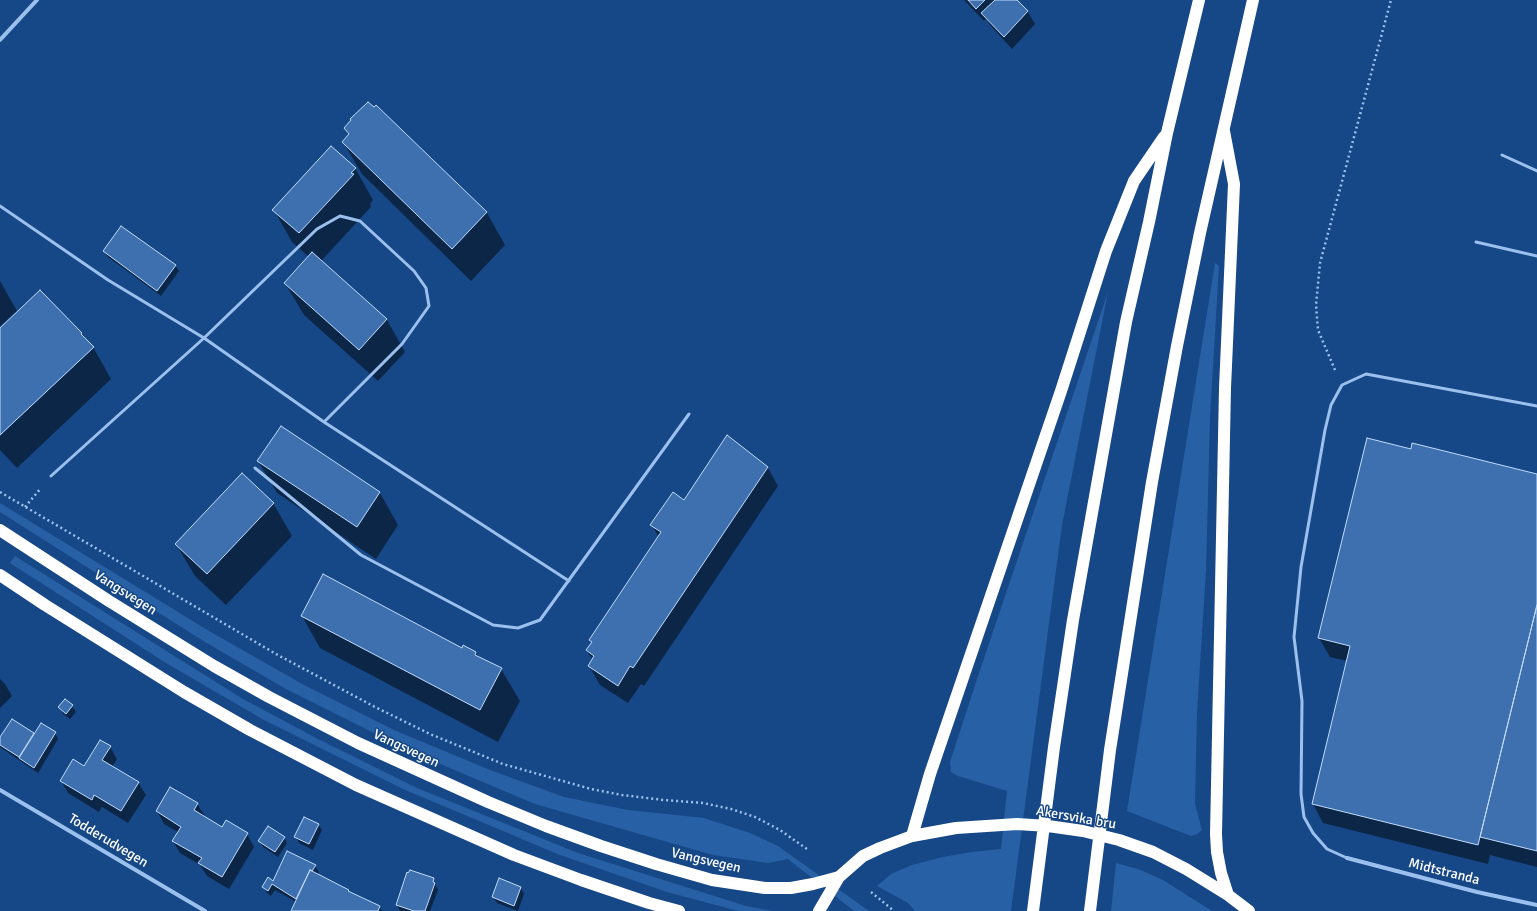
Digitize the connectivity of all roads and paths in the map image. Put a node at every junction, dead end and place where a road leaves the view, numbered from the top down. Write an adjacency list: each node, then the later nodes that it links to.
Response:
1 (37, 0): 5 (street)
2 (1199, 0): 7 (highway)
3 (1253, 0): 6 (highway)
4 (1391, 0): 14 (path)
5 (0, 40)
6 (1223, 126): 31 (highway); 38 (highway)
7 (1167, 133): 26 (highway); 37 (highway)
8 (1502, 155): 9 (lane)
9 (1537, 171)
10 (0, 206): 13 (lane)
11 (1476, 242): 12 (lane)
12 (1537, 256)
13 (204, 338): 17 (lane); 17 (lane); 19 (lane)
14 (1342, 385): 15 (lane); 28 (lane)
15 (1537, 406)
16 (689, 414): 24 (lane)
17 (324, 422): 24 (lane)
18 (255, 468): 24 (lane)
19 (51, 476): 21 (path)
20 (0, 492): 21 (path)
21 (25, 507): 27 (path)
22 (0, 530): 29 (highway, Vangsvegen)
23 (0, 574): 34 (highway)
24 (569, 581)
25 (0, 790): 33 (street, Todderudvegen)
26 (912, 836): 29 (highway, Akersvika bru); 31 (highway, Akersvika bru)
27 (807, 849)
28 (1347, 858): 32 (street, Midtstranda)
29 (839, 877): 35 (highway)
30 (871, 892): 36 (path)
31 (1228, 895): 39 (highway, Akersvika bru)
32 (1537, 905)
33 (205, 911)
34 (679, 911)
35 (819, 911)
36 (894, 911)
37 (1033, 911)
38 (1090, 911)
39 (1250, 911)

